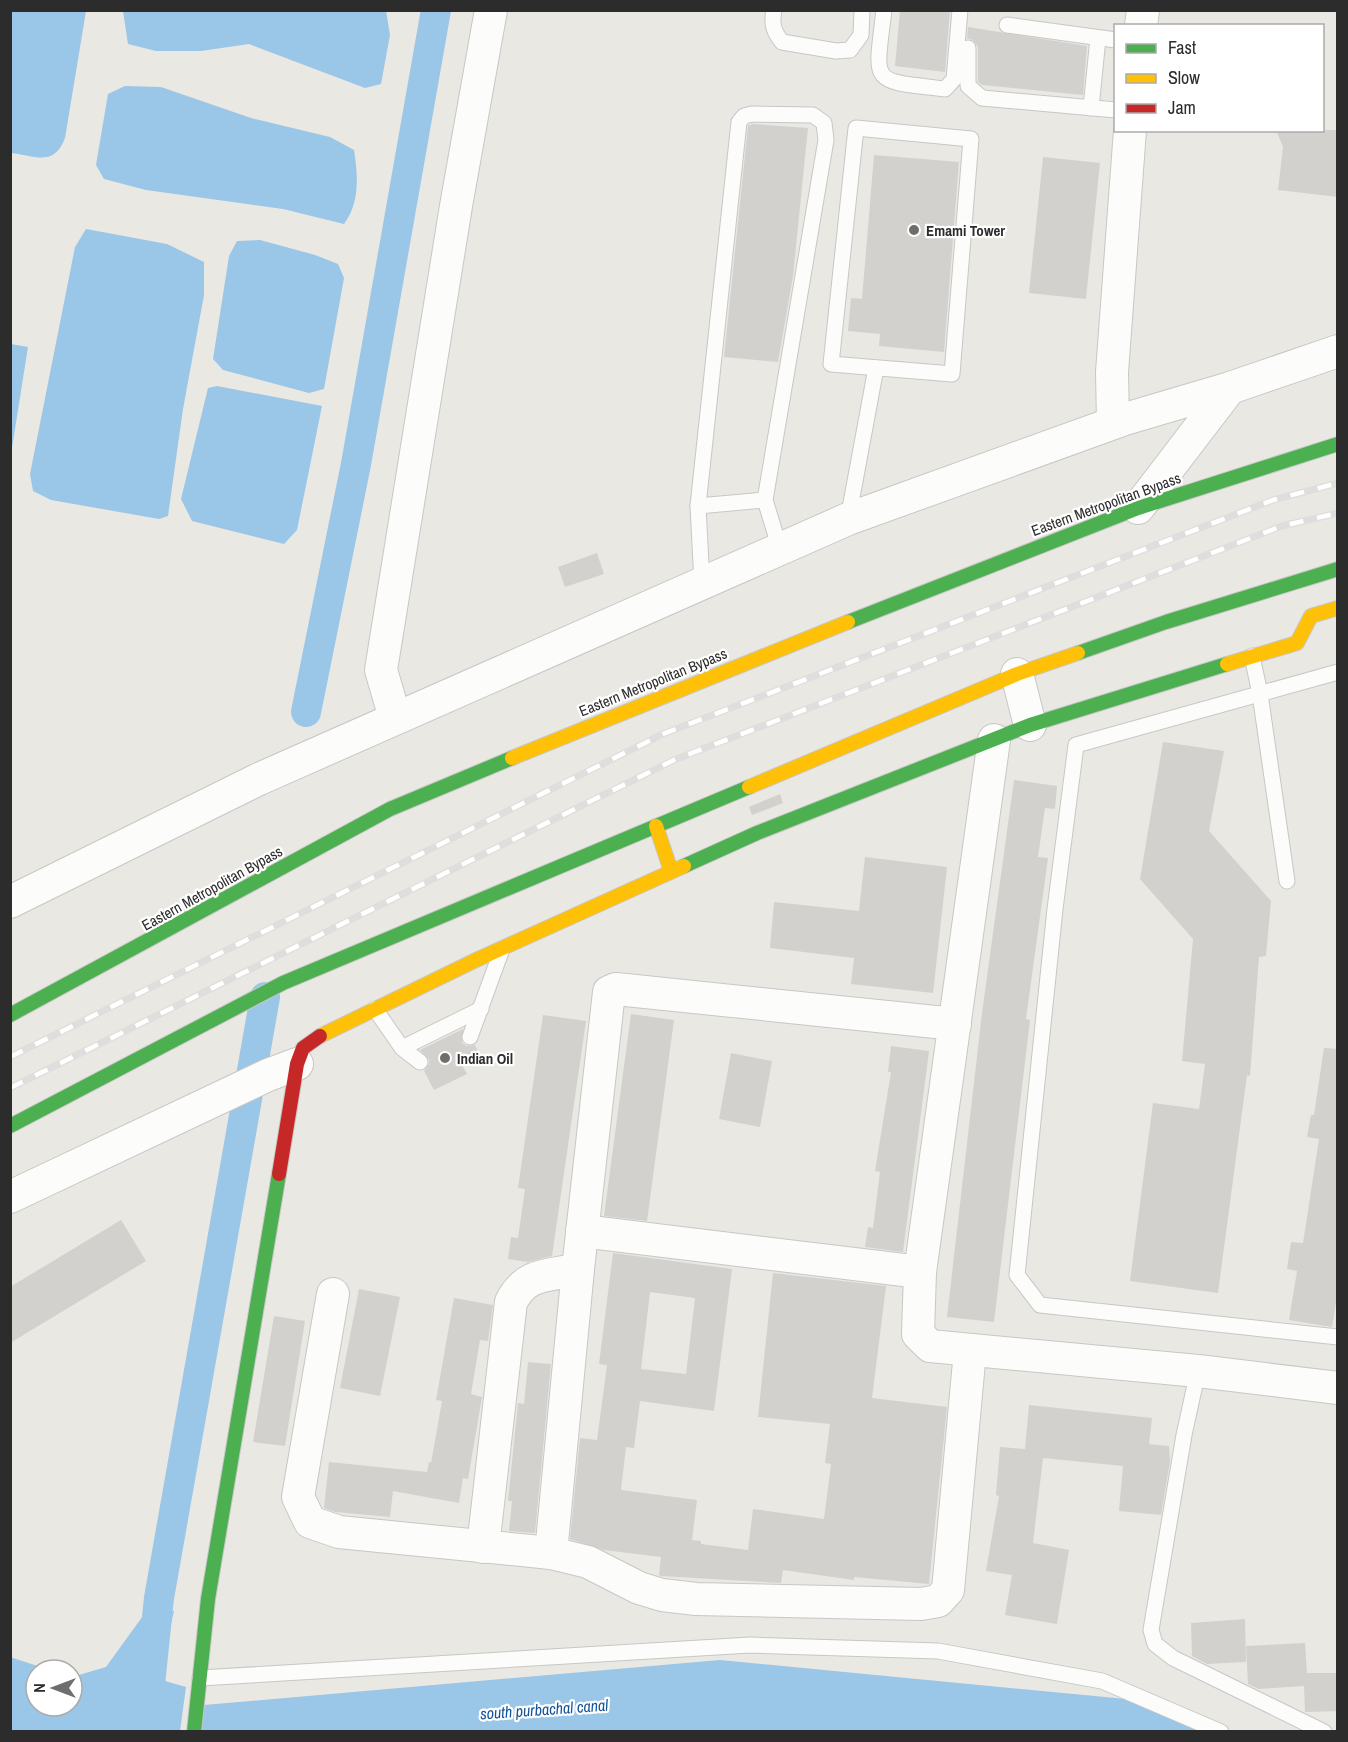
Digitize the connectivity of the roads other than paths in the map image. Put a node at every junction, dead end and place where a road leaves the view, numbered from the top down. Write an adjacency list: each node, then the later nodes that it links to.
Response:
1 (491, 10): 30 (street)
2 (774, 10): 3 (lane)
3 (862, 10)
4 (884, 10): 5 (lane)
5 (960, 10)
6 (1007, 25): 7 (lane)
7 (1098, 38): 8 (lane); 10 (lane)
8 (1114, 40)
9 (968, 48): 10 (lane)
10 (1091, 108): 11 (lane)
11 (1114, 110)
12 (1130, 132): 16 (street)
13 (1338, 351): 15 (street)
14 (876, 368): 14 (lane); 21 (lane)
15 (1230, 388): 16 (street); 20 (street)
16 (1113, 423): 21 (street)
17 (1338, 444): 20 (main road, Eastern Metropolitan Bypass)
18 (765, 500): 19 (lane); 19 (lane); 22 (lane)
19 (698, 506): 24 (lane)
20 (1138, 508): 40 (main road, Eastern Metropolitan Bypass)
21 (848, 519): 22 (street)
22 (780, 549): 24 (street)
23 (1338, 569): 28 (main road)
24 (702, 583): 30 (street)
25 (1338, 608): 26 (main road)
26 (1252, 656): 29 (lane); 31 (main road)
27 (1338, 672): 29 (lane)
28 (1017, 674): 31 (street); 33 (main road)
29 (1260, 694): 35 (lane); 52 (lane)
30 (395, 718): 36 (street)
31 (1030, 725): 32 (main road)
32 (994, 740): 34 (main road); 41 (street)
33 (656, 826): 34 (main road); 46 (main road)
34 (671, 872): 37 (main road)
35 (1287, 881)
36 (10, 902)
37 (504, 947): 38 (main road); 39 (lane)
38 (375, 1008): 43 (lane); 45 (main road)
39 (481, 1008): 42 (lane); 43 (lane)
40 (10, 1015)
41 (955, 1024): 48 (street); 50 (street)
42 (470, 1037)
43 (402, 1048): 44 (lane)
44 (420, 1062)
45 (297, 1065): 47 (street); 58 (main road)
46 (10, 1126)
47 (10, 1197)
48 (582, 1231): 49 (street); 50 (street)
49 (578, 1269): 56 (street); 57 (street)
50 (920, 1272): 53 (street)
51 (333, 1294): 56 (street)
52 (1338, 1337)
53 (970, 1351): 54 (street); 57 (street)
54 (1198, 1371): 55 (street); 61 (lane)
55 (1338, 1388)
56 (483, 1547): 57 (street)
57 (551, 1553)
58 (200, 1678): 59 (main road); 60 (lane)
59 (194, 1731)
60 (1221, 1731)
61 (1324, 1731)

